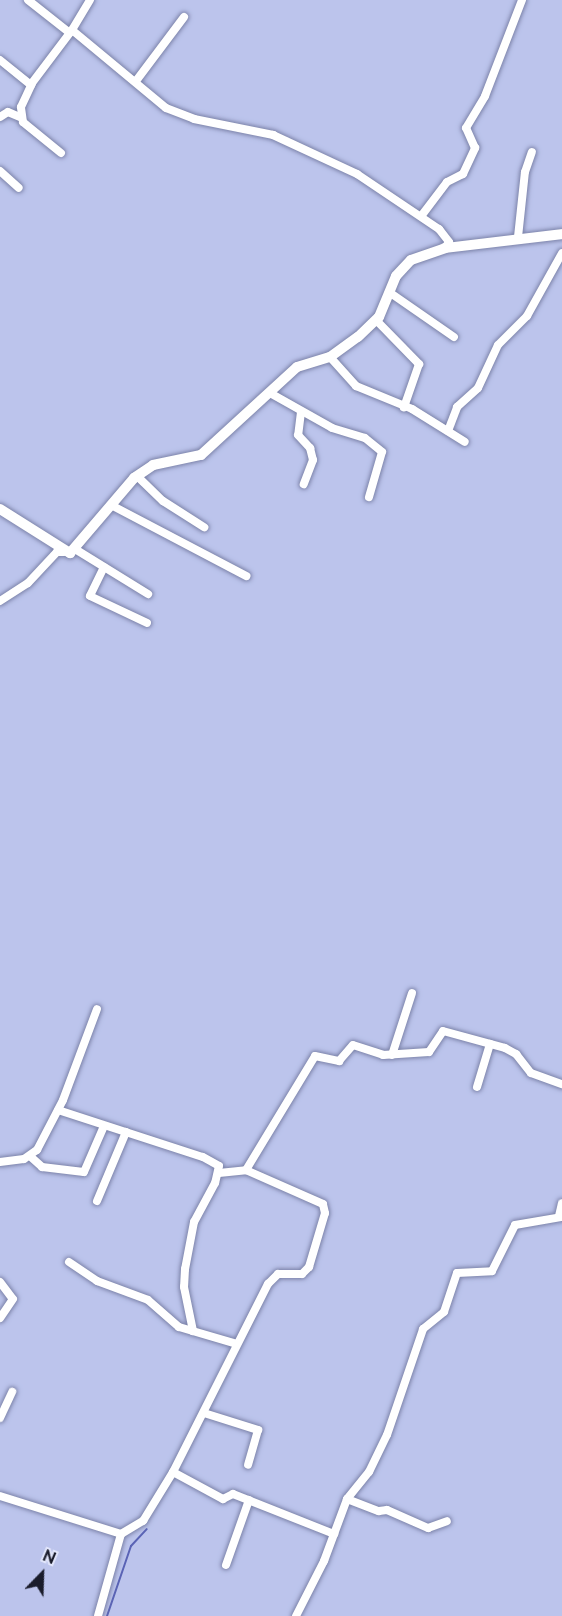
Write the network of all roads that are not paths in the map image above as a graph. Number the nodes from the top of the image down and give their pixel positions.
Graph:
1 (28, 0) edge
2 (90, 0) edge
3 (522, 0) edge
4 (184, 17) dead end
5 (71, 31) junction
6 (0, 60) edge
7 (136, 81) junction
8 (31, 86) junction
9 (0, 117) edge
10 (21, 118) junction
11 (532, 152) dead end
12 (61, 153) dead end
13 (0, 171) edge
14 (19, 188) dead end
15 (422, 215) junction
16 (562, 234) edge
17 (518, 237) junction
18 (446, 248) junction
19 (562, 253) edge
20 (389, 292) junction
21 (376, 320) junction
22 (454, 337) dead end
23 (330, 357) junction
24 (270, 393) junction
25 (404, 407) junction
26 (301, 412) junction
27 (448, 431) junction
28 (465, 442) dead end
29 (136, 476) junction
30 (304, 484) dead end
31 (369, 497) dead end
32 (111, 505) junction
33 (0, 509) edge
34 (204, 527) dead end
35 (69, 551) junction
36 (104, 567) junction
37 (246, 576) dead end
38 (148, 594) dead end
39 (0, 601) edge
40 (147, 623) dead end
41 (412, 993) dead end
42 (97, 1009) dead end
43 (490, 1044) junction
44 (392, 1055) junction
45 (562, 1084) edge
46 (477, 1087) dead end
47 (58, 1110) junction
48 (104, 1126) junction
49 (126, 1132) junction
50 (31, 1157) junction
51 (0, 1162) edge
52 (246, 1170) junction
53 (219, 1173) junction
54 (97, 1201) dead end
55 (562, 1203) edge
56 (561, 1216) edge
57 (69, 1262) dead end
58 (0, 1282) edge
59 (0, 1318) edge
60 (192, 1326) junction
61 (237, 1344) junction
62 (12, 1392) dead end
63 (204, 1413) junction
64 (0, 1418) edge
65 (248, 1464) dead end
66 (173, 1472) junction
67 (1, 1498) edge
68 (347, 1499) junction
69 (249, 1500) junction
70 (447, 1521) dead end
71 (121, 1534) junction
72 (334, 1534) junction
73 (226, 1565) dead end
74 (98, 1616) edge
75 (296, 1616) edge

1 - 5 street
2 - 5 street
3 - 15 street
4 - 7 street
5 - 7 street
5 - 8 street
6 - 8 street
7 - 15 street
8 - 10 street
9 - 10 street
10 - 12 street
11 - 17 street
13 - 14 street
15 - 18 street
16 - 17 street
17 - 18 street
18 - 20 street
19 - 27 street
20 - 21 street
20 - 22 street
21 - 23 street
21 - 25 street
23 - 24 street
23 - 25 street
24 - 26 street
24 - 29 street
25 - 27 street
26 - 30 street
26 - 31 street
27 - 28 street
29 - 32 street
29 - 34 street
32 - 35 street
32 - 37 street
33 - 35 street
35 - 36 street
35 - 39 street
36 - 38 street
36 - 40 street
41 - 44 street
42 - 47 street
43 - 44 street
43 - 45 street
43 - 46 street
44 - 52 street
47 - 48 street
47 - 50 street
48 - 49 street
48 - 50 street
49 - 53 street
49 - 54 street
50 - 51 street
52 - 53 street
52 - 61 street
53 - 60 street
55 - 56 street
56 - 68 street
57 - 60 street
58 - 59 street
60 - 61 street
61 - 63 street
62 - 64 street
63 - 65 street
63 - 66 street
66 - 69 street
66 - 71 street
67 - 71 street
68 - 70 street
68 - 72 street
69 - 72 street
69 - 73 street
71 - 74 street
72 - 75 street

